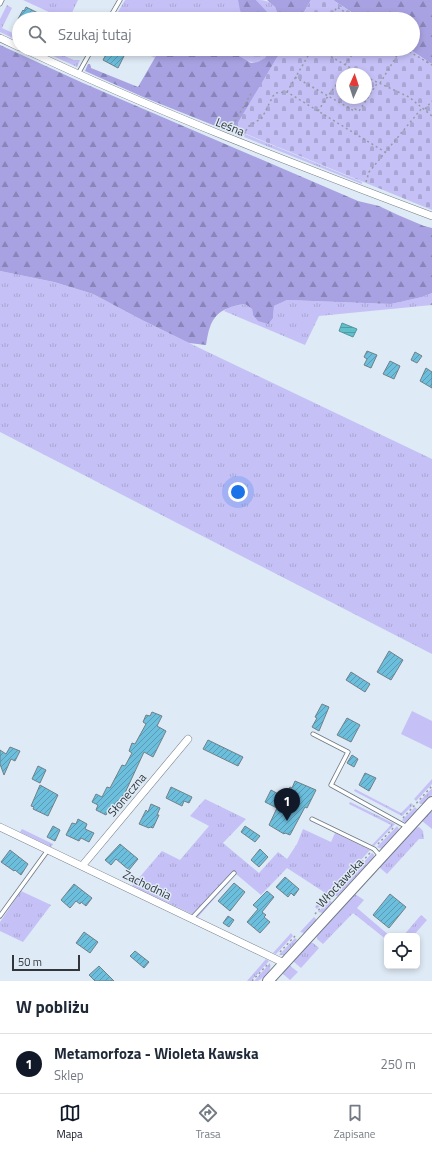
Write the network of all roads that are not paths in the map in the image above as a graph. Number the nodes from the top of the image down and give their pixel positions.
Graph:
1 (2, 0) edge
2 (120, 0) edge
3 (0, 4) edge
4 (113, 12) edge
5 (0, 38) edge
6 (12, 44) edge
7 (39, 56) edge
8 (88, 56) edge
9 (78, 74) junction
10 (432, 216) edge
11 (313, 734) dead end
12 (188, 739) dead end
13 (432, 802) edge
14 (312, 819) dead end
15 (0, 827) edge
16 (408, 828) junction
17 (48, 850) junction
18 (381, 857) junction
19 (82, 866) junction
20 (234, 873) dead end
21 (0, 916) edge
22 (192, 918) junction
23 (284, 963) junction
24 (268, 981) edge

1 - 3 lane
2 - 4 lane
5 - 6 street
7 - 9 street, Leśna
8 - 9 lane
9 - 10 street, Leśna
11 - 16 lane
12 - 19 street, Słoneczna
13 - 16 main road, Włocławska
14 - 18 lane
15 - 17 street, Zachodnia
16 - 18 main road, Włocławska
17 - 19 street, Zachodnia
17 - 21 lane
18 - 23 main road, Włocławska
19 - 22 street, Zachodnia
20 - 22 lane
22 - 23 street, Zachodnia
23 - 24 main road, Włocławska

